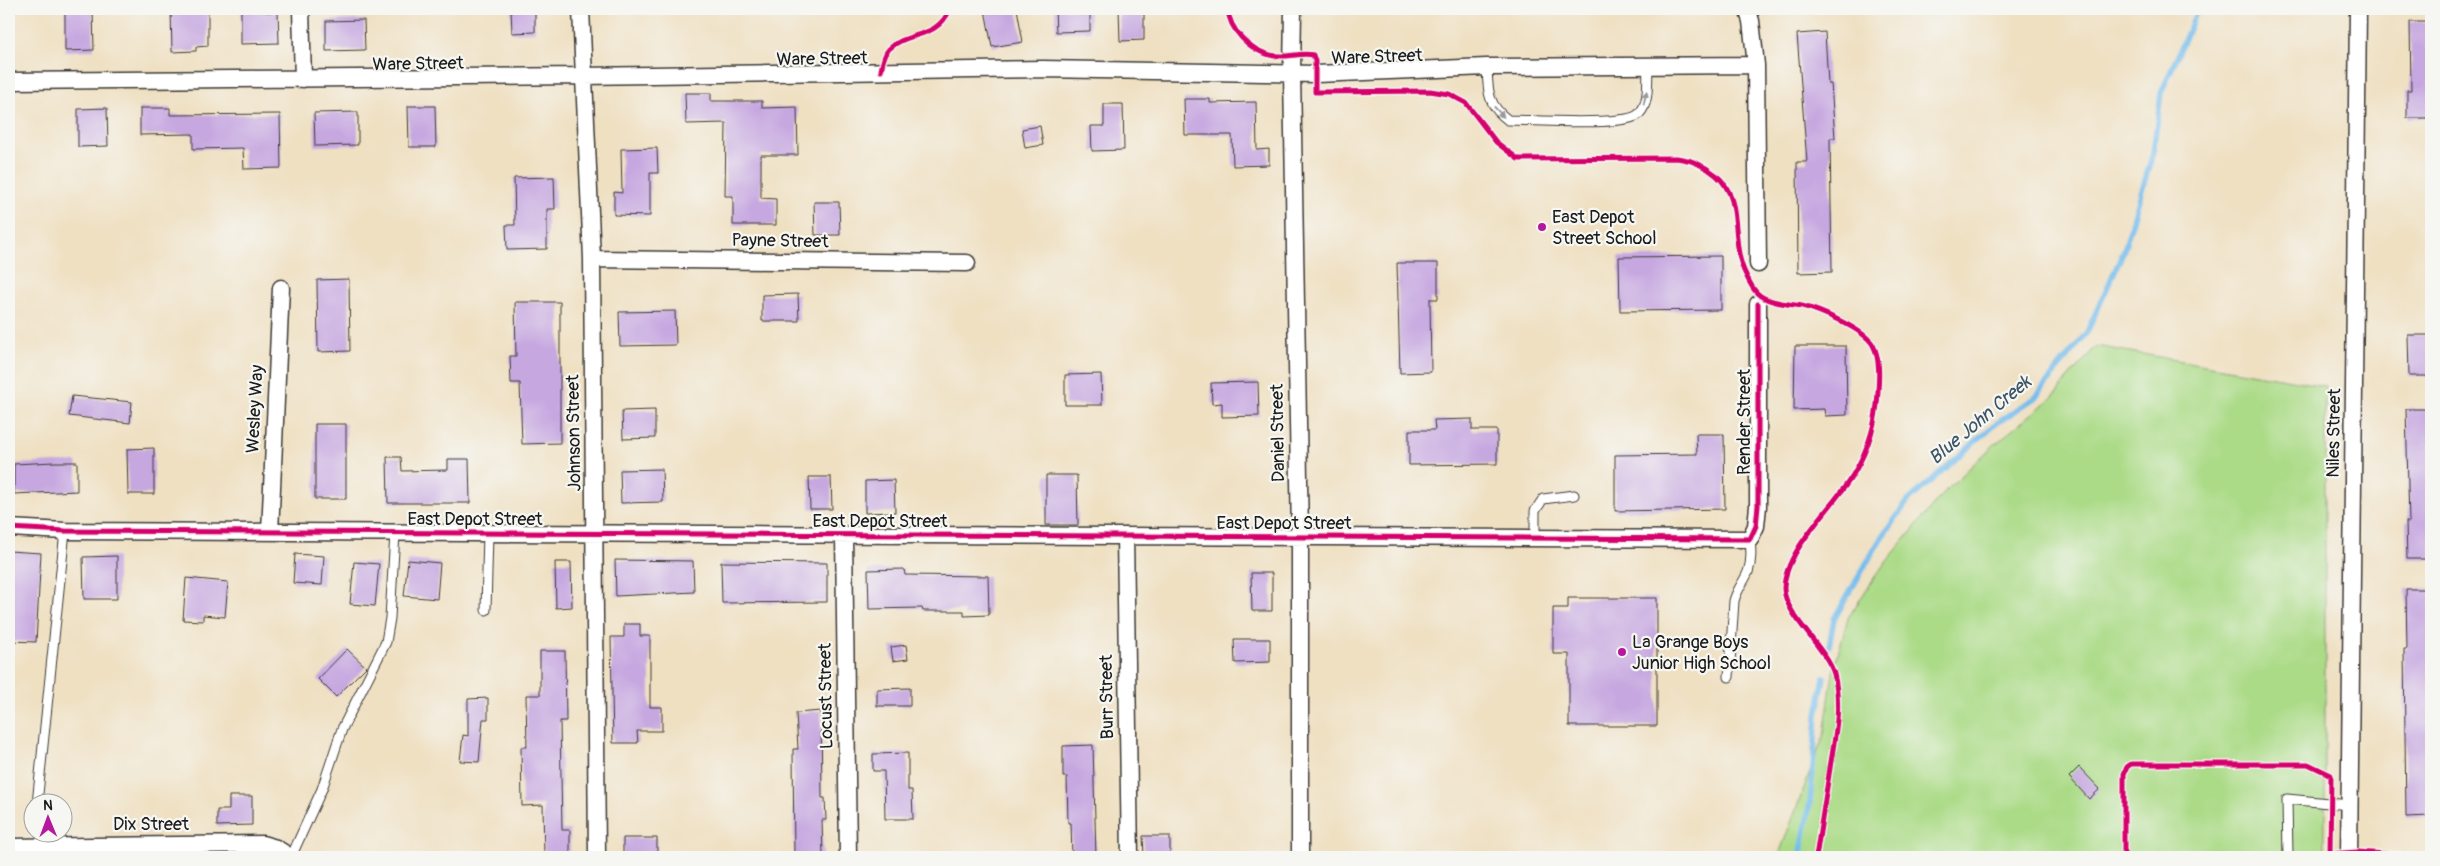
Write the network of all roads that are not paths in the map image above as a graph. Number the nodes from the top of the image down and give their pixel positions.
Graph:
1 (301, 9) edge
2 (581, 9) edge
3 (1293, 9) edge
4 (1747, 9) edge
5 (2358, 9) edge
6 (1756, 65) junction
7 (1648, 66) junction
8 (1487, 67) junction
9 (1292, 73) junction
10 (583, 76) junction
11 (304, 79) junction
12 (9, 81) edge
13 (592, 259) junction
14 (967, 263) dead end
15 (1758, 264) dead end
16 (281, 288) dead end
17 (1758, 304) dead end
18 (1574, 495) dead end
19 (9, 528) edge
20 (65, 531) junction
21 (270, 532) junction
22 (395, 533) junction
23 (488, 533) junction
24 (596, 534) junction
25 (844, 535) junction
26 (1125, 536) junction
27 (1300, 537) junction
28 (1535, 538) junction
29 (1750, 539) junction
30 (486, 610) dead end
31 (1729, 678) dead end
32 (38, 794) edge
33 (2350, 805) junction
34 (9, 847) edge
35 (85, 851) edge
36 (290, 857) edge
37 (597, 857) edge
38 (848, 857) edge
39 (1130, 857) edge
40 (1300, 857) edge
41 (2288, 857) edge
42 (2349, 857) edge

1 - 11 street
2 - 10 street, Johnson Street
3 - 9 street, Daniel Street
4 - 6 street
5 - 33 street, Niles Street
6 - 7 street, Ware Street
6 - 15 street
7 - 8 street, Ware Street
8 -> 7 lane
8 - 9 street, Ware Street
9 - 10 street, Ware Street
9 - 27 street, Daniel Street
10 - 11 street, Ware Street
10 - 13 street, Johnson Street
11 - 12 street, Ware Street
13 - 14 street, Payne Street
13 - 24 street, Johnson Street
16 - 21 street, Wesley Way
17 - 29 street, Render Street
18 - 28 lane
19 - 20 street, East Depot Street
20 - 21 street, East Depot Street
20 - 32 lane
21 - 22 street, East Depot Street
22 - 23 street, East Depot Street
22 - 36 lane
23 - 24 street, East Depot Street
23 - 30 lane
24 - 25 street, East Depot Street
24 - 37 street, Johnson Street
25 - 26 street, East Depot Street
25 - 38 street, Locust Street
26 - 27 street, East Depot Street
26 - 39 street, Burr Street
27 - 28 street, East Depot Street
27 - 40 street, Daniel Street
28 - 29 street, East Depot Street
29 - 31 lane
33 - 41 lane
33 - 42 street, Niles Street
34 - 35 street, Dix Street
35 - 36 street, Dix Street

